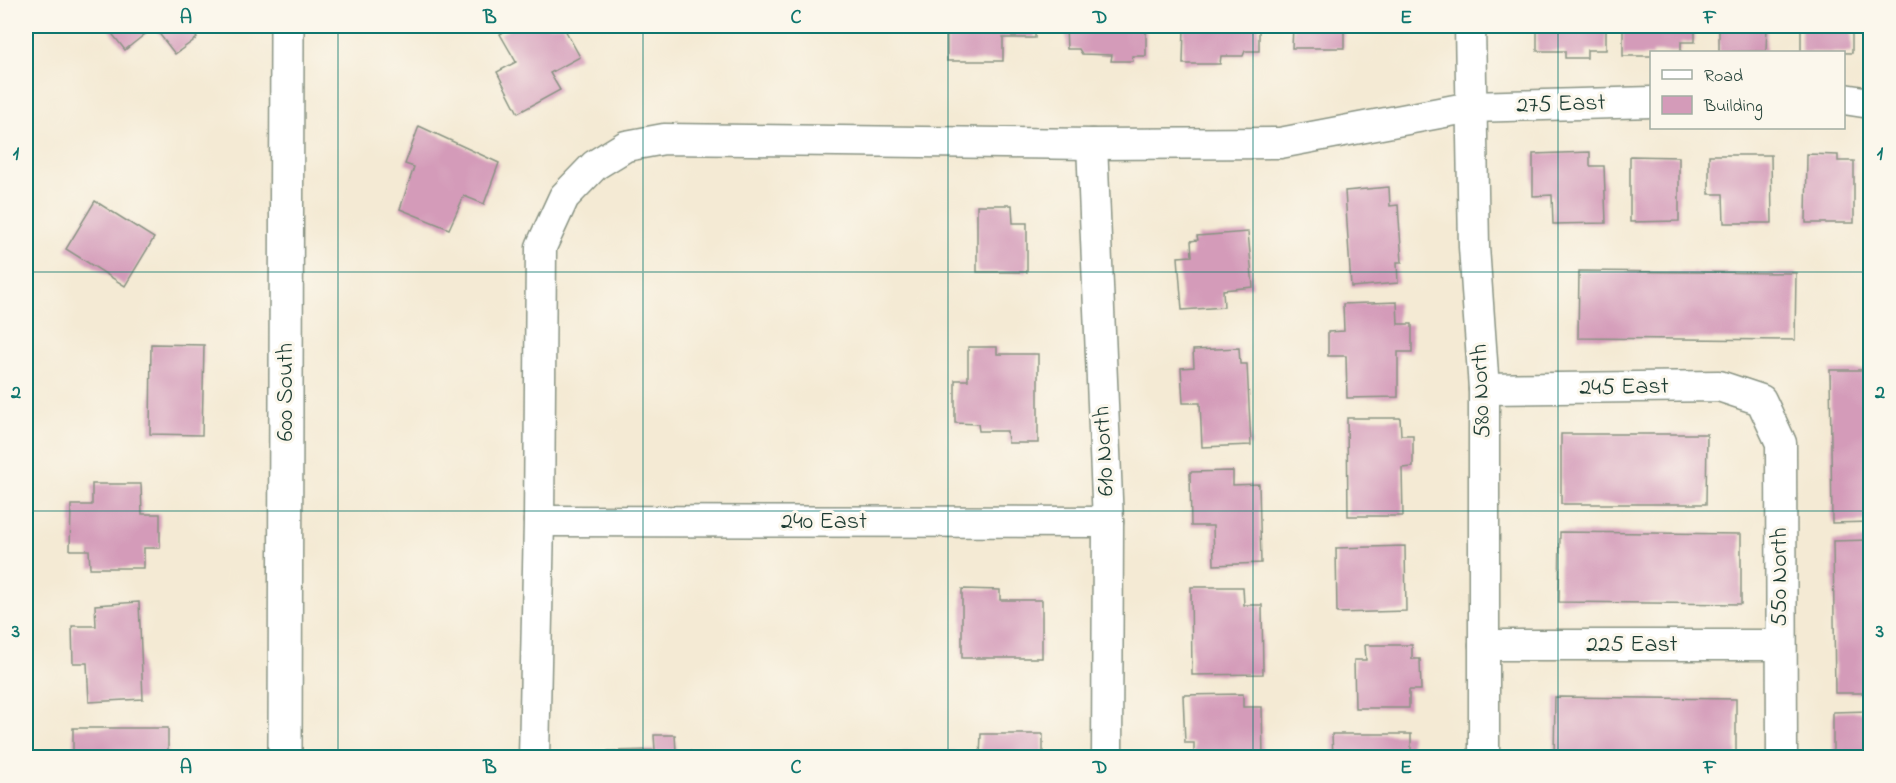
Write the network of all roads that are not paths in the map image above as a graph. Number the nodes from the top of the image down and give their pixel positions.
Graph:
1 (287, 26) edge
2 (1470, 26) edge
3 (1845, 99) edge
4 (1650, 102) edge
5 (1870, 103) edge
6 (1471, 107) junction
7 (1092, 144) junction
8 (1484, 389) junction
9 (1761, 400) joint
10 (539, 521) junction
11 (1108, 522) junction
12 (1484, 645) junction
13 (1780, 645) junction
14 (285, 758) edge
15 (534, 758) edge
16 (1107, 758) edge
17 (1484, 758) edge
18 (1782, 758) edge

1 - 14 street, 600 South
2 - 6 street, 580 North
3 - 5 street
4 - 6 street, 275 East
6 - 7 street, 275 East
6 - 8 street, 580 North
7 - 10 street, 275 East
7 - 11 street, 610 North
8 - 9 street, 245 East
8 - 12 street, 580 North
9 - 13 street, 550 North
10 - 11 street, 240 East
10 - 15 street, 275 East
11 - 16 street, 610 North
12 - 13 street, 225 East
12 - 17 street, 580 North
13 - 18 street, 550 North

